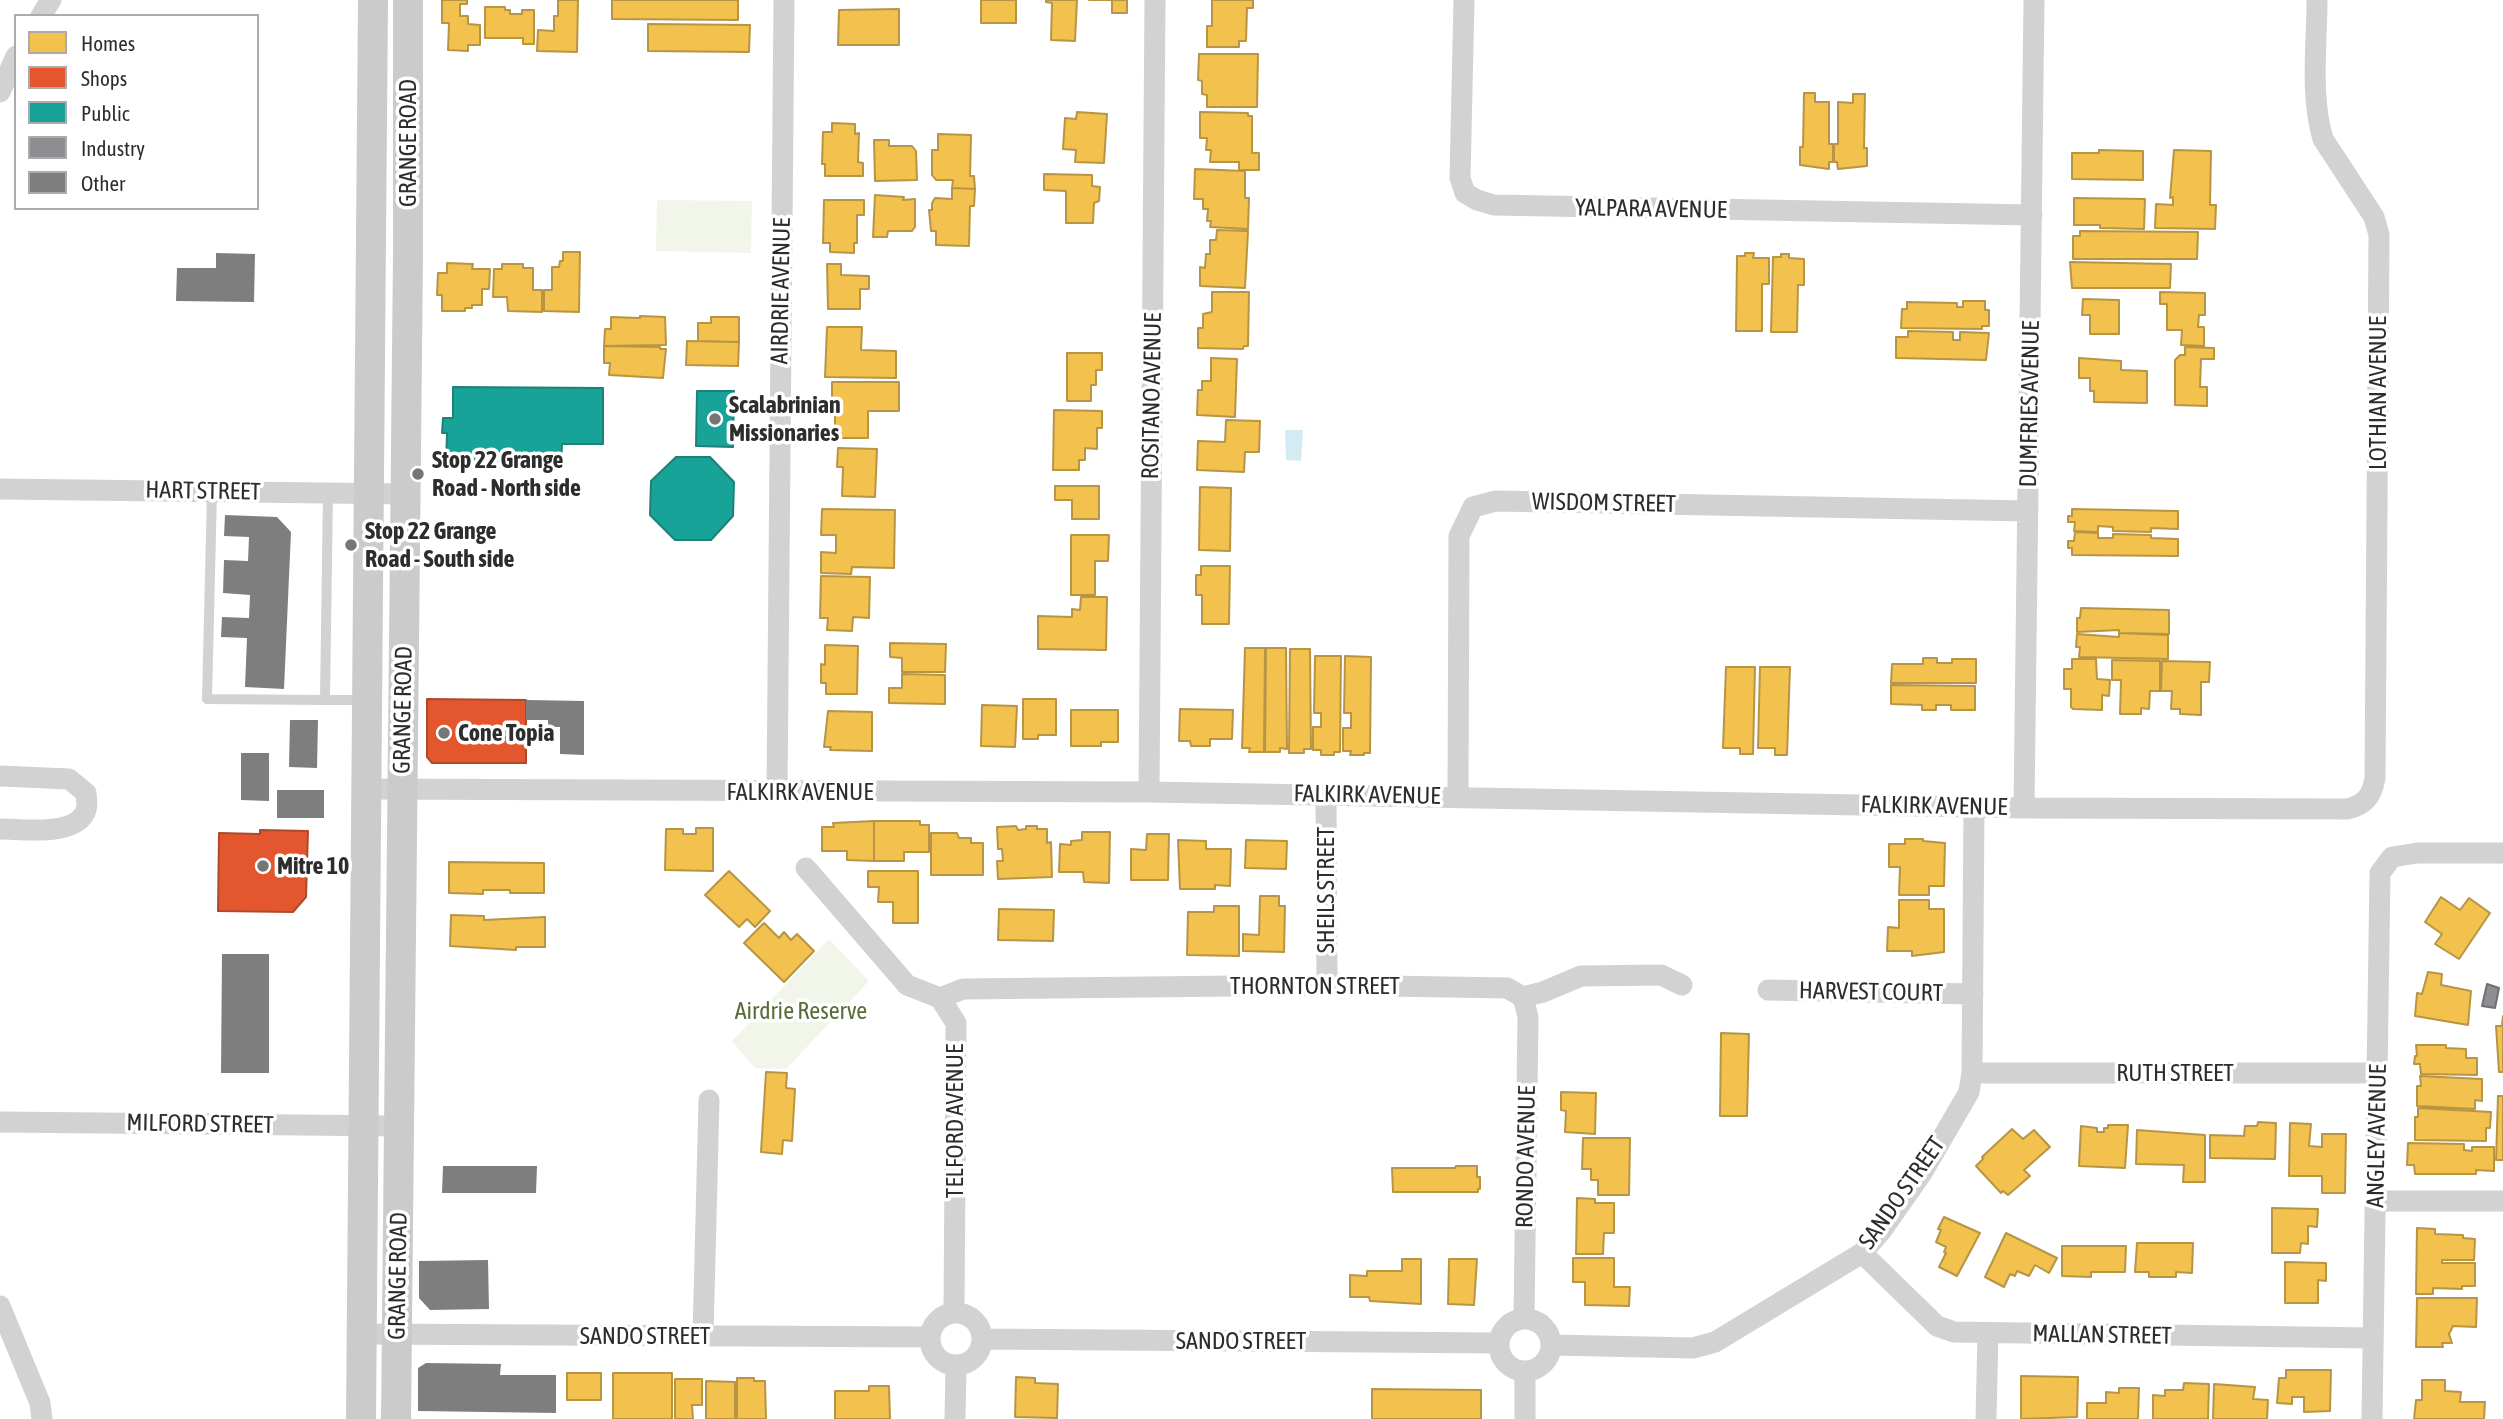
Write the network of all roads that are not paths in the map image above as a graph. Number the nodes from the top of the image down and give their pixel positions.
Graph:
1 (373, 0) edge
2 (408, 0) edge
3 (784, 0) edge
4 (1155, 0) edge
5 (1464, 0) edge
6 (2034, 0) edge
7 (2317, 0) edge
8 (14, 60) edge
9 (0, 92) edge
10 (2032, 215) junction
11 (0, 489) edge
12 (212, 492) junction
13 (328, 492) junction
14 (369, 493) junction
15 (406, 494) junction
16 (2028, 511) junction
17 (325, 700) junction
18 (367, 700) junction
19 (0, 776) edge
20 (366, 789) junction
21 (403, 790) junction
22 (777, 792) junction
23 (1149, 792) junction
24 (1326, 795) junction
25 (1458, 796) junction
26 (2366, 800) joint
27 (1974, 806) junction
28 (2024, 807) junction
29 (0, 829) edge
30 (2503, 853) edge
31 (806, 868) dead end
32 (383, 926) junction
33 (1326, 985) junction
34 (1682, 985) dead end
35 (1768, 990) dead end
36 (1973, 994) junction
37 (1523, 997) junction
38 (940, 998) junction
39 (1972, 1073) junction
40 (2377, 1073) junction
41 (709, 1100) dead end
42 (0, 1122) edge
43 (363, 1126) junction
44 (399, 1126) junction
45 (2376, 1201) junction
46 (2503, 1201) edge
47 (1862, 1253) junction
48 (0, 1306) edge
49 (954, 1312) junction
50 (1524, 1318) junction
51 (1988, 1333) junction
52 (361, 1334) junction
53 (397, 1334) junction
54 (703, 1336) junction
55 (930, 1337) junction
56 (2373, 1338) junction
57 (982, 1339) junction
58 (1499, 1343) junction
59 (1552, 1345) junction
60 (956, 1366) junction
61 (1525, 1372) junction
62 (42, 1419) edge
63 (360, 1419) edge
64 (396, 1419) edge
65 (955, 1419) edge
66 (1525, 1419) edge
67 (1986, 1419) edge
68 (2372, 1419) edge

1 - 14 main road, GRANGE ROAD
2 - 15 main road, GRANGE ROAD
3 - 22 street, AIRDRIE AVENUE
4 - 23 street, ROSITANO AVENUE
5 - 10 street, YALPARA AVENUE
6 - 10 street, DUMFRIES AVENUE
7 - 26 street, LOTHIAN AVENUE
8 - 9 street
10 - 16 street, DUMFRIES AVENUE
11 - 12 street, HART STREET
12 - 13 street, HART STREET
12 - 17 lane, GRANGE ROAD
13 - 14 street, HART STREET
13 - 17 lane
14 - 15 street, HART STREET
14 - 18 main road, GRANGE ROAD
15 - 21 main road, GRANGE ROAD
16 - 25 street, WISDOM STREET
16 - 28 street, DUMFRIES AVENUE
17 - 18 lane, GRANGE ROAD
18 - 20 main road, GRANGE ROAD
19 - 29 street
20 - 21 street, FALKIRK AVENUE
20 - 32 main road, GRANGE ROAD
21 - 22 street, FALKIRK AVENUE
21 - 32 main road, GRANGE ROAD
22 - 23 street, FALKIRK AVENUE
23 - 24 street, FALKIRK AVENUE
24 - 25 street, FALKIRK AVENUE
24 - 33 street, SHEILS STREET
25 - 27 street, FALKIRK AVENUE
26 - 28 street, FALKIRK AVENUE
27 - 28 street, FALKIRK AVENUE
27 - 36 street, SANDO STREET
30 - 40 street, ANGLEY AVENUE
31 - 38 street
32 - 43 main road, GRANGE ROAD
32 - 44 main road, GRANGE ROAD
33 - 37 street, THORNTON STREET
33 - 38 street, THORNTON STREET
34 - 37 street
35 - 36 street, HARVEST COURT
36 - 39 street, SANDO STREET
37 - 50 street, RONDO AVENUE
38 - 49 street, TELFORD AVENUE
39 - 40 street, RUTH STREET
39 - 47 street, SANDO STREET
40 - 45 street, ANGLEY AVENUE
41 - 54 street
42 - 43 street, MILFORD STREET
43 - 44 street, MILFORD STREET
43 - 52 main road, GRANGE ROAD
44 - 53 main road, GRANGE ROAD
45 - 46 street
45 - 56 street, ANGLEY AVENUE
47 - 51 street, MALLAN STREET
47 - 59 street, SANDO STREET
48 - 62 street
49 - 55 street
49 - 57 street
50 - 58 street
50 - 59 street
51 - 56 street, MALLAN STREET
51 - 67 street
52 - 53 street, SANDO STREET
52 - 63 main road, GRANGE ROAD
53 - 54 street, SANDO STREET
53 - 64 main road, GRANGE ROAD
54 - 55 street, SANDO STREET
55 - 60 street
56 - 68 street, ANGLEY AVENUE
57 - 58 street, SANDO STREET
57 - 60 street
58 - 61 street
59 - 61 street
60 - 65 street
61 - 66 street

